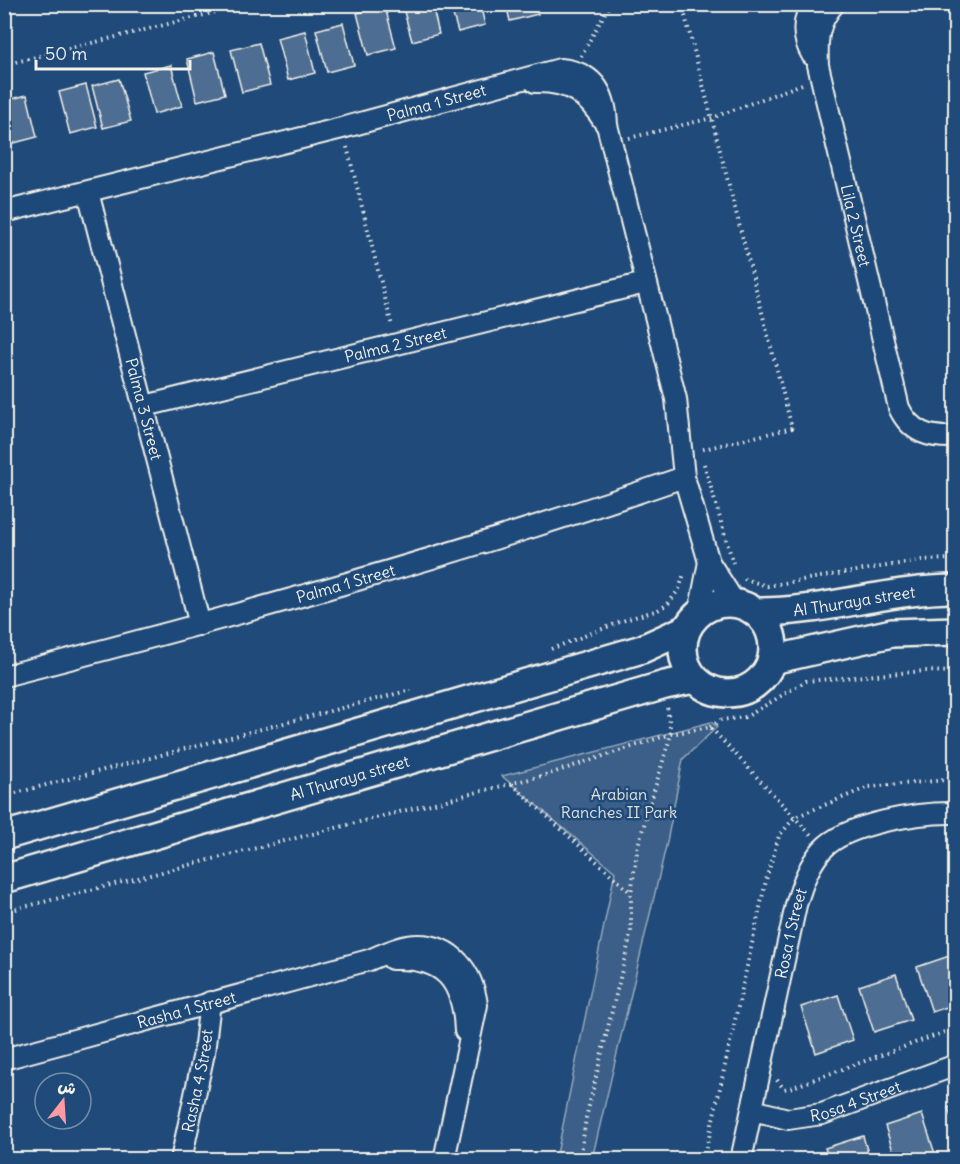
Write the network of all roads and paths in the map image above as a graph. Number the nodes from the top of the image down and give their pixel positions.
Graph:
1 (248, 4) edge
2 (610, 4) edge
3 (682, 4) edge
4 (812, 4) edge
5 (834, 4) edge
6 (4, 65) edge
7 (573, 70) junction
8 (819, 71) junction
9 (517, 82) junction
10 (711, 118) junction
11 (342, 128) junction
12 (609, 134) junction
13 (88, 192) junction
14 (4, 212) edge
15 (645, 283) junction
16 (396, 344) junction
17 (145, 406) junction
18 (956, 436) edge
19 (697, 440) dead end
20 (704, 463) dead end
21 (684, 477) junction
22 (956, 559) edge
23 (709, 562) junction
24 (956, 589) edge
25 (744, 598) junction
26 (643, 615) junction
27 (693, 621) junction
28 (200, 625) junction
29 (956, 631) edge
30 (654, 645) junction
31 (549, 650) dead end
32 (772, 660) junction
33 (956, 672) edge
34 (4, 676) edge
35 (694, 679) junction
36 (665, 685) junction
37 (413, 689) dead end
38 (710, 727) junction
39 (671, 734) junction
40 (512, 784) junction
41 (4, 796) edge
42 (956, 813) edge
43 (4, 836) edge
44 (824, 848) junction
45 (4, 879) edge
46 (631, 893) junction
47 (4, 912) edge
48 (210, 1002) junction
49 (956, 1028) edge
50 (4, 1059) edge
51 (956, 1065) edge
52 (774, 1074) dead end
53 (753, 1110) junction
54 (181, 1160) edge
55 (444, 1160) edge
56 (580, 1160) edge
57 (741, 1160) edge

1 - 6 path
2 - 7 path
3 - 10 path
4 - 8 street, Lila 2 Street
5 - 8 street, Lila 2 Street
7 - 9 street, Palma 1 Street
7 - 12 street, Palma 1 Street
8 - 10 path
8 - 18 street, Lila 2 Street
9 - 11 street, Palma 1 Street
9 - 12 street, Palma 1 Street
10 - 12 path
10 - 19 path
11 - 13 street, Palma 1 Street
11 - 16 path
12 - 15 street, Palma 1 Street
13 - 14 street, Palma 1 Street
13 - 17 street, Palma 3 Street
15 - 16 street, Palma 2 Street
15 - 21 street, Palma 1 Street
16 - 17 street, Palma 2 Street
17 - 28 street, Palma 3 Street
20 - 23 path
21 - 23 street, Palma 1 Street
21 - 28 street, Palma 1 Street
22 - 25 path
23 - 25 street
23 - 26 path
23 - 27 street
24 - 25 street, Al Thuraya street
25 - 27 street
25 - 32 street
26 - 30 path
26 - 31 path
27 - 30 street
27 - 35 street
28 - 34 street, Palma 1 Street
29 - 32 street
30 - 43 street
32 - 35 street
33 - 38 path
35 - 36 street, Al Thuraya street
36 - 39 path
36 - 45 street, Al Thuraya street
37 - 41 path
38 - 39 path
38 - 44 path
39 - 40 path
39 - 46 path
40 - 46 path
40 - 47 path
42 - 44 street, Rosa 1 Street
44 - 53 street, Rosa 1 Street
46 - 56 path
48 - 50 street, Rasha 1 Street
48 - 54 street, Rasha 4 Street
48 - 55 street, Rasha 1 Street
49 - 52 path
51 - 53 street, Rosa 4 Street
53 - 57 street, Rosa 1 Street

